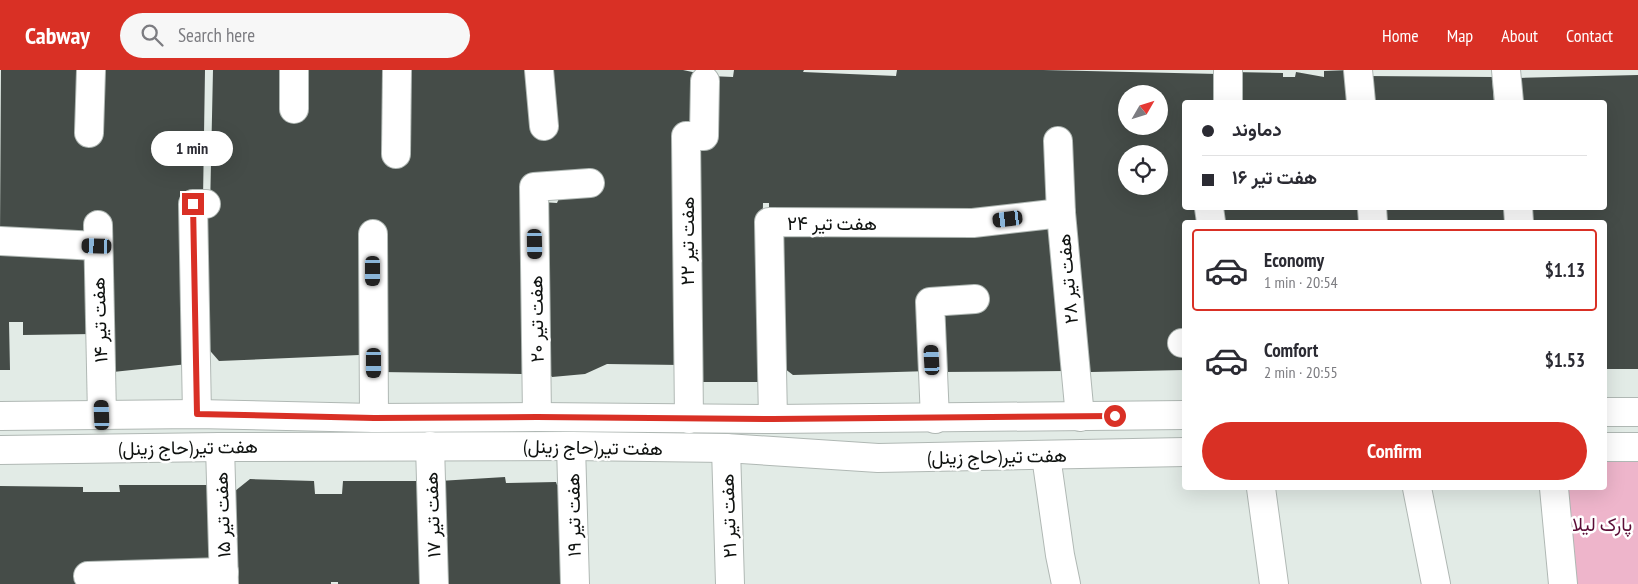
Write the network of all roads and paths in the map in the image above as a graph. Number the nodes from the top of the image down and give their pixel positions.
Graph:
1 (91, 70) edge
2 (294, 70) edge
3 (397, 70) edge
4 (539, 70) edge
5 (1228, 70) edge
6 (1358, 70) edge
7 (1506, 70) edge
8 (705, 81) dead end
9 (1228, 100) edge
10 (1361, 100) edge
11 (1509, 100) edge
12 (294, 109) dead end
13 (544, 126) dead end
14 (89, 133) dead end
15 (1058, 141) dead end
16 (396, 154) dead end
17 (590, 182) dead end
18 (206, 204) dead end
19 (1061, 213) junction
20 (373, 234) dead end
21 (0, 241) edge
22 (975, 300) dead end
23 (1607, 412) edge
24 (1638, 412) edge
25 (197, 414) junction
26 (102, 415) junction
27 (1182, 415) edge
28 (0, 416) edge
29 (537, 417) junction
30 (1080, 417) junction
31 (374, 418) junction
32 (689, 419) junction
33 (773, 419) junction
34 (935, 419) junction
35 (220, 446) junction
36 (430, 446) junction
37 (572, 446) junction
38 (1607, 447) edge
39 (1638, 447) edge
40 (726, 448) junction
41 (0, 450) edge
42 (1182, 452) edge
43 (1046, 456) junction
44 (1261, 490) edge
45 (1417, 490) edge
46 (1554, 490) edge
47 (88, 576) dead end
48 (224, 578) edge
49 (434, 584) edge
50 (575, 584) edge
51 (730, 584) edge
52 (1066, 584) edge
53 (1274, 584) edge
54 (1436, 584) edge
55 (1563, 584) edge

1 - 14 street
2 - 12 street
3 - 16 street
4 - 13 street
5 - 9 street
6 - 10 street
7 - 11 street
8 - 32 street, هفت تیر ۲۲
15 - 19 street, هفت تیر ۲۸
17 - 29 street, هفت تیر ۲۰
18 - 25 street
19 - 30 street, هفت تیر ۲۸
19 - 33 street, هفت تیر ۲۴
20 - 31 street
21 - 26 street, هفت تیر ۱۴
22 - 34 street
23 - 24 street
25 - 26 street, هفت تیر(حاج زینل)
25 - 31 street, هفت تیر(حاج زینل)
26 - 28 street, هفت تیر(حاج زینل)
27 - 30 street, هفت تیر(حاج زینل)
29 - 31 street, هفت تیر(حاج زینل)
29 - 32 street, هفت تیر(حاج زینل)
30 - 34 street, هفت تیر(حاج زینل)
32 - 33 street, هفت تیر(حاج زینل)
33 - 34 street, هفت تیر(حاج زینل)
35 - 36 street, هفت تیر(حاج زینل)
35 - 41 street, هفت تیر(حاج زینل)
35 - 48 street, هفت تیر ۱۵
36 - 37 street, هفت تیر(حاج زینل)
36 - 49 street, هفت تیر ۱۷
37 - 40 street, هفت تیر(حاج زینل)
37 - 50 street, هفت تیر ۱۹
38 - 39 street
40 - 43 street, هفت تیر(حاج زینل)
40 - 51 street, هفت تیر ۲۱
42 - 43 street, هفت تیر(حاج زینل)
43 - 52 street
44 - 53 street
45 - 54 street
46 - 55 street
47 - 48 street

